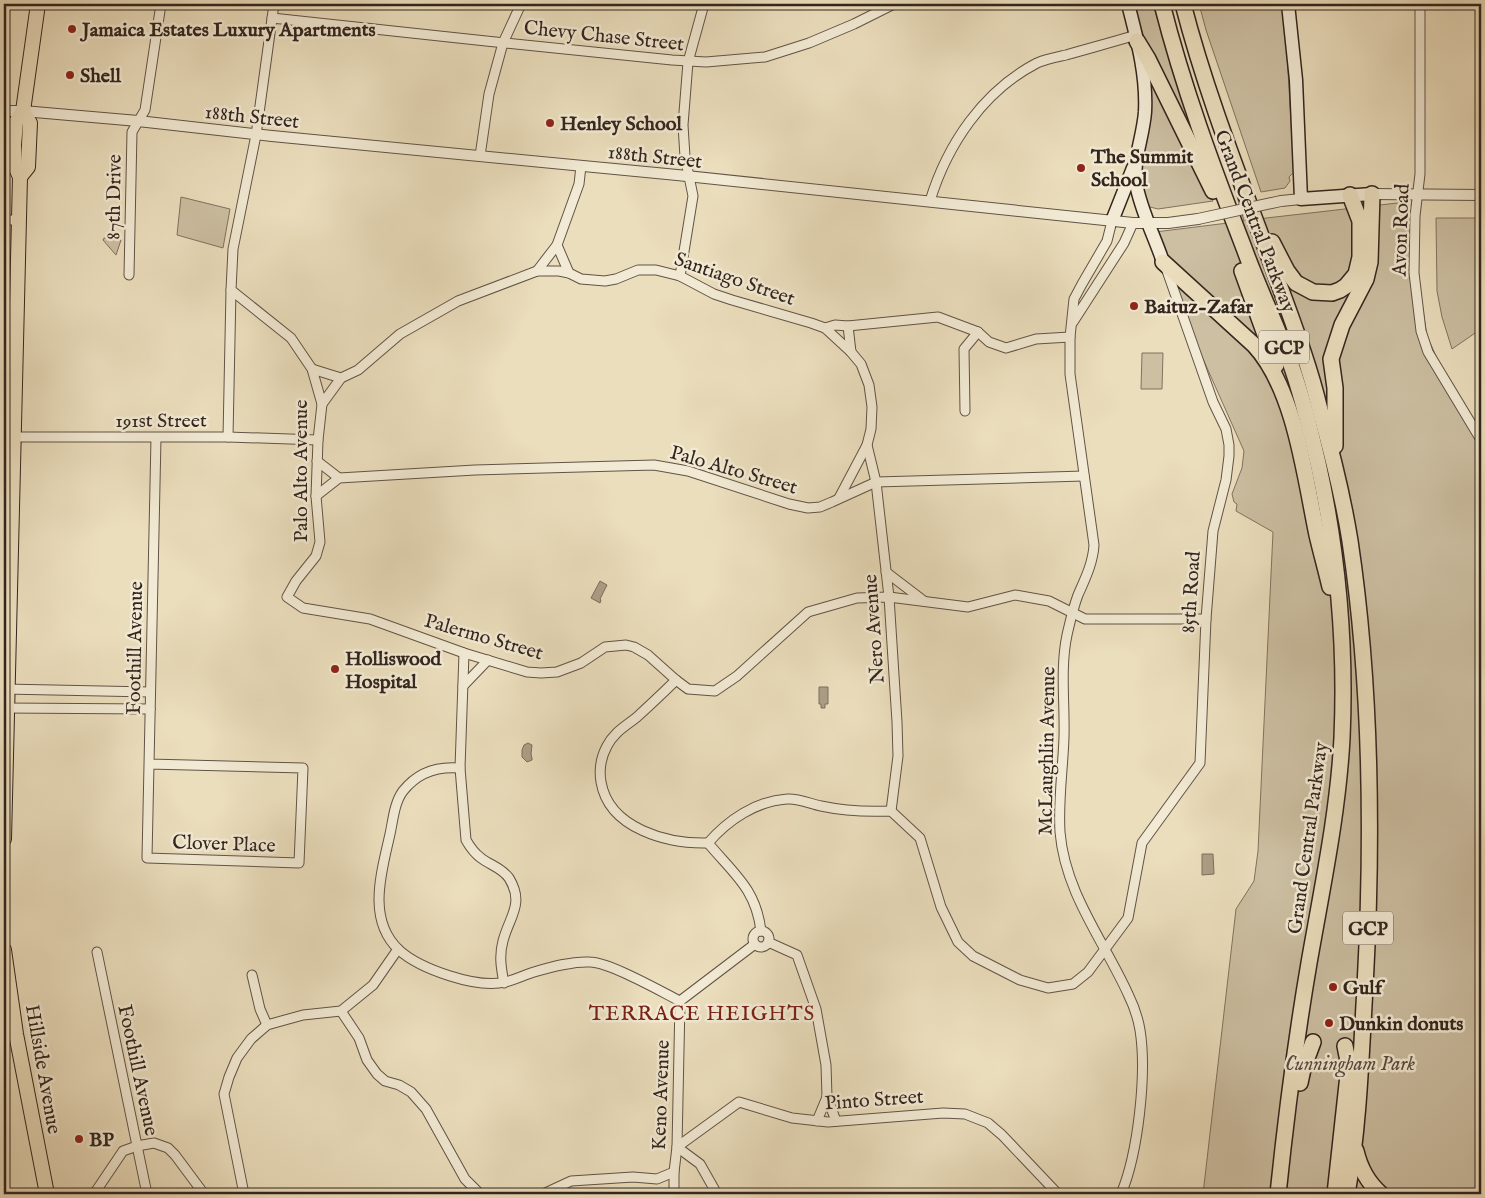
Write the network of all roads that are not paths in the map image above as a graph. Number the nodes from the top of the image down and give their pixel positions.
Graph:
1 (38, 4) edge
2 (161, 4) edge
3 (274, 4) edge
4 (521, 4) edge
5 (704, 4) edge
6 (894, 4) edge
7 (1128, 4) edge
8 (1162, 4) edge
9 (1183, 4) edge
10 (1288, 4) edge
11 (1420, 4) edge
12 (272, 18) junction
13 (1137, 38) junction
14 (503, 43) junction
15 (688, 62) junction
16 (4, 111) edge
17 (23, 111) junction
18 (138, 121) junction
19 (256, 135) junction
20 (480, 156) junction
21 (1135, 163) junction
22 (581, 166) junction
23 (689, 177) junction
24 (1244, 190) junction
25 (1372, 194) junction
26 (1417, 194) junction
27 (1350, 195) junction
28 (1481, 195) edge
29 (1301, 199) junction
30 (930, 201) junction
31 (4, 220) edge
32 (19, 220) junction
33 (1112, 221) junction
34 (1133, 224) junction
35 (1150, 224) junction
36 (557, 245) junction
37 (1164, 262) junction
38 (537, 271) junction
39 (569, 273) junction
40 (130, 276) dead end
41 (680, 276) junction
42 (231, 290) junction
43 (1071, 325) junction
44 (848, 326) junction
45 (10, 328) edge
46 (825, 328) junction
47 (978, 332) junction
48 (1070, 337) junction
49 (851, 352) junction
50 (312, 369) junction
51 (341, 378) junction
52 (322, 404) junction
53 (1287, 406) junction
54 (965, 411) dead end
55 (9, 437) edge
56 (228, 437) junction
57 (156, 438) junction
58 (318, 440) junction
59 (1481, 440) edge
60 (867, 445) junction
61 (317, 461) junction
62 (1335, 470) junction
63 (1084, 476) junction
64 (339, 478) junction
65 (876, 482) junction
66 (316, 496) junction
67 (839, 498) junction
68 (7, 572) edge
69 (886, 572) junction
70 (287, 597) joint
71 (889, 597) junction
72 (925, 601) junction
73 (1072, 612) junction
74 (1206, 619) junction
75 (1341, 636) junction
76 (464, 653) junction
77 (488, 660) junction
78 (676, 680) junction
79 (464, 686) junction
80 (6, 689) edge
81 (84, 692) junction
82 (150, 692) junction
83 (5, 709) edge
84 (83, 709) junction
85 (150, 709) junction
86 (149, 764) junction
87 (460, 768) junction
88 (1369, 805) junction
89 (891, 811) junction
90 (4, 823) edge
91 (4, 839) edge
92 (1330, 842) junction
93 (708, 844) junction
94 (147, 858) joint
95 (761, 931) junction
96 (1324, 936) dead end
97 (1356, 940) dead end
98 (768, 942) junction
99 (755, 944) junction
100 (398, 949) junction
101 (4, 950) edge
102 (1105, 951) junction
103 (97, 952) dead end
104 (252, 975) dead end
105 (504, 983) junction
106 (680, 1001) junction
107 (342, 1011) junction
108 (267, 1025) junction
109 (10, 1035) edge
110 (1313, 1042) dead end
111 (1345, 1046) dead end
112 (827, 1097) junction
113 (816, 1121) junction
114 (836, 1121) junction
115 (1354, 1143) junction
116 (137, 1146) junction
117 (677, 1147) junction
118 (1283, 1150) junction
119 (674, 1172) junction
120 (47, 1194) edge
121 (94, 1194) edge
122 (147, 1194) edge
123 (204, 1194) edge
124 (244, 1194) edge
125 (480, 1194) edge
126 (543, 1194) edge
127 (674, 1194) edge
128 (717, 1194) edge
129 (1058, 1194) edge
130 (1121, 1194) edge
131 (1272, 1194) edge
132 (1278, 1194) edge
133 (1288, 1194) edge
134 (1335, 1194) edge
135 (1347, 1194) edge
136 (1381, 1194) edge

1 - 17 main road
2 - 18 street, 87th Drive
3 - 12 street
4 - 14 street
5 - 15 street
6 - 15 street, Chevy Chase Street
7 - 13 main road
8 - 75 highway, Grand Central Parkway / GCP
9 - 24 highway, Grand Central Parkway / GCP
10 - 29 main road
11 - 26 street, Avon Road
12 - 14 street, Chevy Chase Street
12 - 19 street
13 - 21 main road
13 - 30 street
13 - 53 highway
14 - 15 street, Chevy Chase Street
14 - 20 street
15 - 23 street
16 - 17 street, 188th Street
17 - 18 street, 188th Street
17 - 32 main road
18 - 19 street, 188th Street
18 - 40 street, 87th Drive
19 - 20 street, 188th Street
19 - 42 street
20 - 22 street, 188th Street
21 - 33 main road
21 - 35 main road
22 - 23 street, 188th Street
22 - 36 street
23 - 30 street, 188th Street
23 - 41 street
24 - 27 highway
24 - 62 highway, Grand Central Parkway / GCP
25 - 26 street
25 - 27 main road
25 - 62 highway
26 - 28 street
26 - 59 street, Avon Road
27 - 29 main road
29 - 35 street, 188th Street, bridge
30 - 33 street, 188th Street
31 - 32 street
32 - 45 main road
33 - 34 street, 188th Street
33 - 43 street, McLaughlin Avenue
34 - 35 street, 188th Street
34 - 43 street, McLaughlin Avenue
35 - 37 main road, 85th Road
36 - 38 street
36 - 39 street
37 - 53 highway
37 - 74 street, 85th Road
38 - 39 street, Santiago Street
38 - 51 street, Santiago Street
39 - 41 street, Santiago Street
41 - 46 street, Santiago Street
42 - 50 street, Palo Alto Avenue
42 - 56 street
43 - 48 street, McLaughlin Avenue
44 - 46 street, Santiago Street
44 - 47 street, Santiago Street
44 - 49 street, Nero Avenue
45 - 55 main road
46 - 49 street, Nero Avenue
47 - 48 street, Santiago Street
47 - 54 street
48 - 63 street, McLaughlin Avenue
49 - 60 street, Nero Avenue
50 - 51 street
50 - 52 street, Palo Alto Avenue
51 - 52 street, Santiago Street
52 - 58 street, Palo Alto Avenue
53 - 75 highway
55 - 57 street, 191st Street
55 - 68 main road
56 - 57 street, 191st Street
56 - 58 street, 191st Street
57 - 82 street, Foothill Avenue
58 - 61 street, Palo Alto Avenue
60 - 65 street, Nero Avenue
60 - 67 street, Nero Avenue
61 - 64 street
61 - 66 street, Palo Alto Avenue
62 - 88 highway, Grand Central Parkway / GCP
63 - 65 street, Palo Alto Street
63 - 73 street, McLaughlin Avenue
64 - 66 street
64 - 67 street, Palo Alto Street
65 - 67 street, Palo Alto Street
65 - 69 street, Nero Avenue
66 - 70 street, Palo Alto Avenue
68 - 80 main road
69 - 71 street, Nero Avenue
69 - 72 street
70 - 76 street, Palermo Street
71 - 72 street, Palermo Street
71 - 78 street, Palermo Street
71 - 89 street, Nero Avenue
72 - 73 street, Palermo Street
73 - 74 street, Palermo Street
73 - 102 street, McLaughlin Avenue
74 - 102 street, 85th Road
75 - 92 highway, Grand Central Parkway / GCP
76 - 77 street, Palermo Street
76 - 79 street
77 - 78 street, Palermo Street
77 - 79 street
78 - 93 street
79 - 87 street
80 - 81 street
80 - 83 main road
81 - 82 street
81 - 84 street
82 - 85 street, Foothill Avenue
83 - 84 street
83 - 90 main road
84 - 85 street
85 - 86 street, Foothill Avenue
86 - 94 street, Foothill Avenue
86 - 94 street, Clover Place
87 - 100 street
87 - 105 street
88 - 97 highway
88 - 115 highway, Grand Central Parkway / GCP
89 - 93 street
89 - 102 street, 85th Road
90 - 91 main road
92 - 96 highway
92 - 118 highway, Grand Central Parkway / GCP
93 - 95 street
95 - 98 street
95 - 99 street
98 - 99 street
98 - 112 street
99 - 106 street
100 - 105 street
100 - 107 street
101 - 109 main road, Hillside Avenue
102 - 130 street, McLaughlin Avenue
103 - 116 street, Foothill Avenue
104 - 108 street
105 - 106 street
106 - 117 street, Keno Avenue
107 - 108 street
107 - 125 street
108 - 124 street
109 - 120 main road, Hillside Avenue
110 - 133 highway
111 - 134 highway
112 - 113 street
112 - 114 street
113 - 114 street, Pinto Street
113 - 117 street, Pinto Street
114 - 129 street, Pinto Street
115 - 135 highway, Grand Central Parkway / GCP
115 - 136 highway
116 - 121 street
116 - 122 street, Foothill Avenue
116 - 123 street
117 - 119 street, Keno Avenue
117 - 128 street
118 - 131 highway
118 - 132 highway, Grand Central Parkway / GCP
119 - 126 street
119 - 127 street, Keno Avenue

